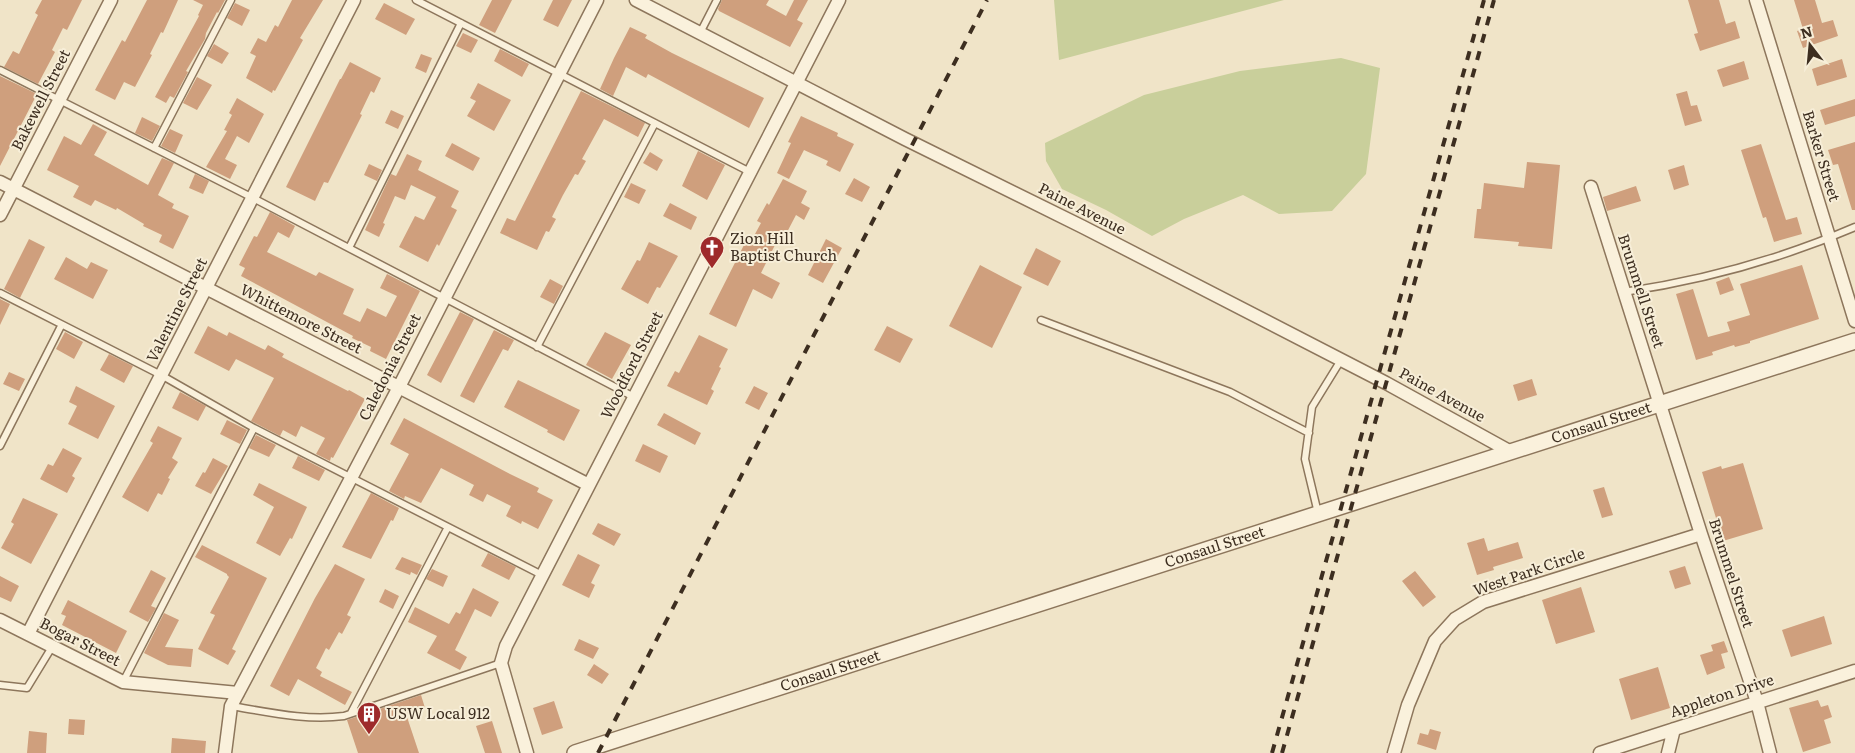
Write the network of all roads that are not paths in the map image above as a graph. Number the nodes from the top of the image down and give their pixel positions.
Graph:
1 (111, 0) edge
2 (231, 0) edge
3 (354, 0) edge
4 (416, 0) edge
5 (597, 0) edge
6 (636, 0) edge
7 (717, 0) edge
8 (839, 0) edge
9 (1756, 0) edge
10 (461, 23) junction
11 (700, 33) junction
12 (0, 70) edge
13 (559, 74) junction
14 (796, 82) junction
15 (59, 101) junction
16 (654, 123) junction
17 (154, 148) junction
18 (750, 172) junction
19 (0, 182) edge
20 (1591, 187) dead end
21 (14, 189) junction
22 (253, 198) junction
23 (0, 215) edge
24 (1855, 227) edge
25 (1830, 238) junction
26 (349, 248) junction
27 (206, 289) junction
28 (1624, 292) junction
29 (0, 293) edge
30 (444, 298) junction
31 (1041, 320) dead end
32 (1855, 322) edge
33 (62, 326) junction
34 (1855, 341) edge
35 (538, 347) junction
36 (1341, 360) junction
37 (161, 375) junction
38 (399, 387) junction
39 (634, 397) junction
40 (1660, 404) junction
41 (254, 428) junction
42 (1308, 433) junction
43 (0, 446) edge
44 (1511, 452) junction
45 (351, 477) junction
46 (588, 485) junction
47 (1318, 514) junction
48 (448, 527) junction
49 (1701, 534) junction
50 (542, 575) junction
51 (0, 620) edge
52 (28, 634) junction
53 (52, 646) junction
54 (501, 663) junction
55 (1855, 671) edge
56 (123, 682) junction
57 (0, 685) edge
58 (238, 693) junction
59 (1756, 702) junction
60 (231, 706) junction
61 (351, 713) junction
62 (1674, 729) junction
63 (225, 753) edge
64 (527, 753) edge
65 (575, 753) edge
66 (1394, 753) edge
67 (1600, 753) edge
68 (1668, 753) edge
69 (1770, 753) edge

1 - 15 street, Bakewell Street
2 - 17 lane
3 - 22 street, Valentine Street
4 - 10 lane
5 - 13 street, Caledonia Street
6 - 11 street, Paine Avenue
7 - 11 lane
8 - 14 street, Woodford Street
9 - 25 street, Barker Street
10 - 13 lane
10 - 26 lane
11 - 14 street, Paine Avenue
12 - 15 lane
13 - 16 lane
13 - 30 street, Caledonia Street
14 - 18 street, Woodford Street
14 - 36 street, Paine Avenue
15 - 17 lane
15 - 21 street, Bakewell Street
16 - 18 lane
16 - 35 lane
17 - 22 lane
18 - 39 street, Woodford Street
19 - 21 street, Whittemore Street
20 - 28 street, Brummell Street
21 - 23 street, Bakewell Street
21 - 27 street, Whittemore Street
22 - 26 lane
22 - 27 street, Valentine Street
24 - 25 lane
25 - 28 lane
25 - 32 street, Barker Street
26 - 30 lane
27 - 37 street, Valentine Street
27 - 38 street, Whittemore Street
28 - 40 street, Brummell Street
29 - 33 lane
30 - 35 lane
30 - 38 street, Caledonia Street
31 - 42 lane
33 - 37 lane
33 - 43 lane
34 - 40 street, Consaul Street
35 - 39 lane
36 - 42 lane
36 - 44 street, Paine Avenue
37 - 41 lane
37 - 52 street, Valentine Street
38 - 45 street, Caledonia Street
38 - 46 street, Whittemore Street
39 - 46 street, Woodford Street
40 - 44 street, Consaul Street
40 - 49 street, Brummel Street
41 - 45 lane
41 - 56 lane
42 - 47 lane
44 - 47 street, Consaul Street
45 - 48 lane
45 - 58 street, Caledonia Street
46 - 50 street, Woodford Street
47 - 65 street, Consaul Street
48 - 50 lane
48 - 61 lane
49 - 59 street, Brummel Street
49 - 66 street, West Park Circle
50 - 54 street, Woodford Street
51 - 52 street, Bogar Street
52 - 53 street, Bogar Street
53 - 56 street, Bogar Street
53 - 57 lane
54 - 61 lane
54 - 64 street
55 - 59 street, Appleton Drive
56 - 58 street, Bogar Street
58 - 60 street, Caledonia Street
59 - 62 street, Appleton Drive
59 - 69 street, Brummel Street
60 - 61 lane
60 - 63 street, Caledonia Street
62 - 67 street, Appleton Drive
62 - 68 street

